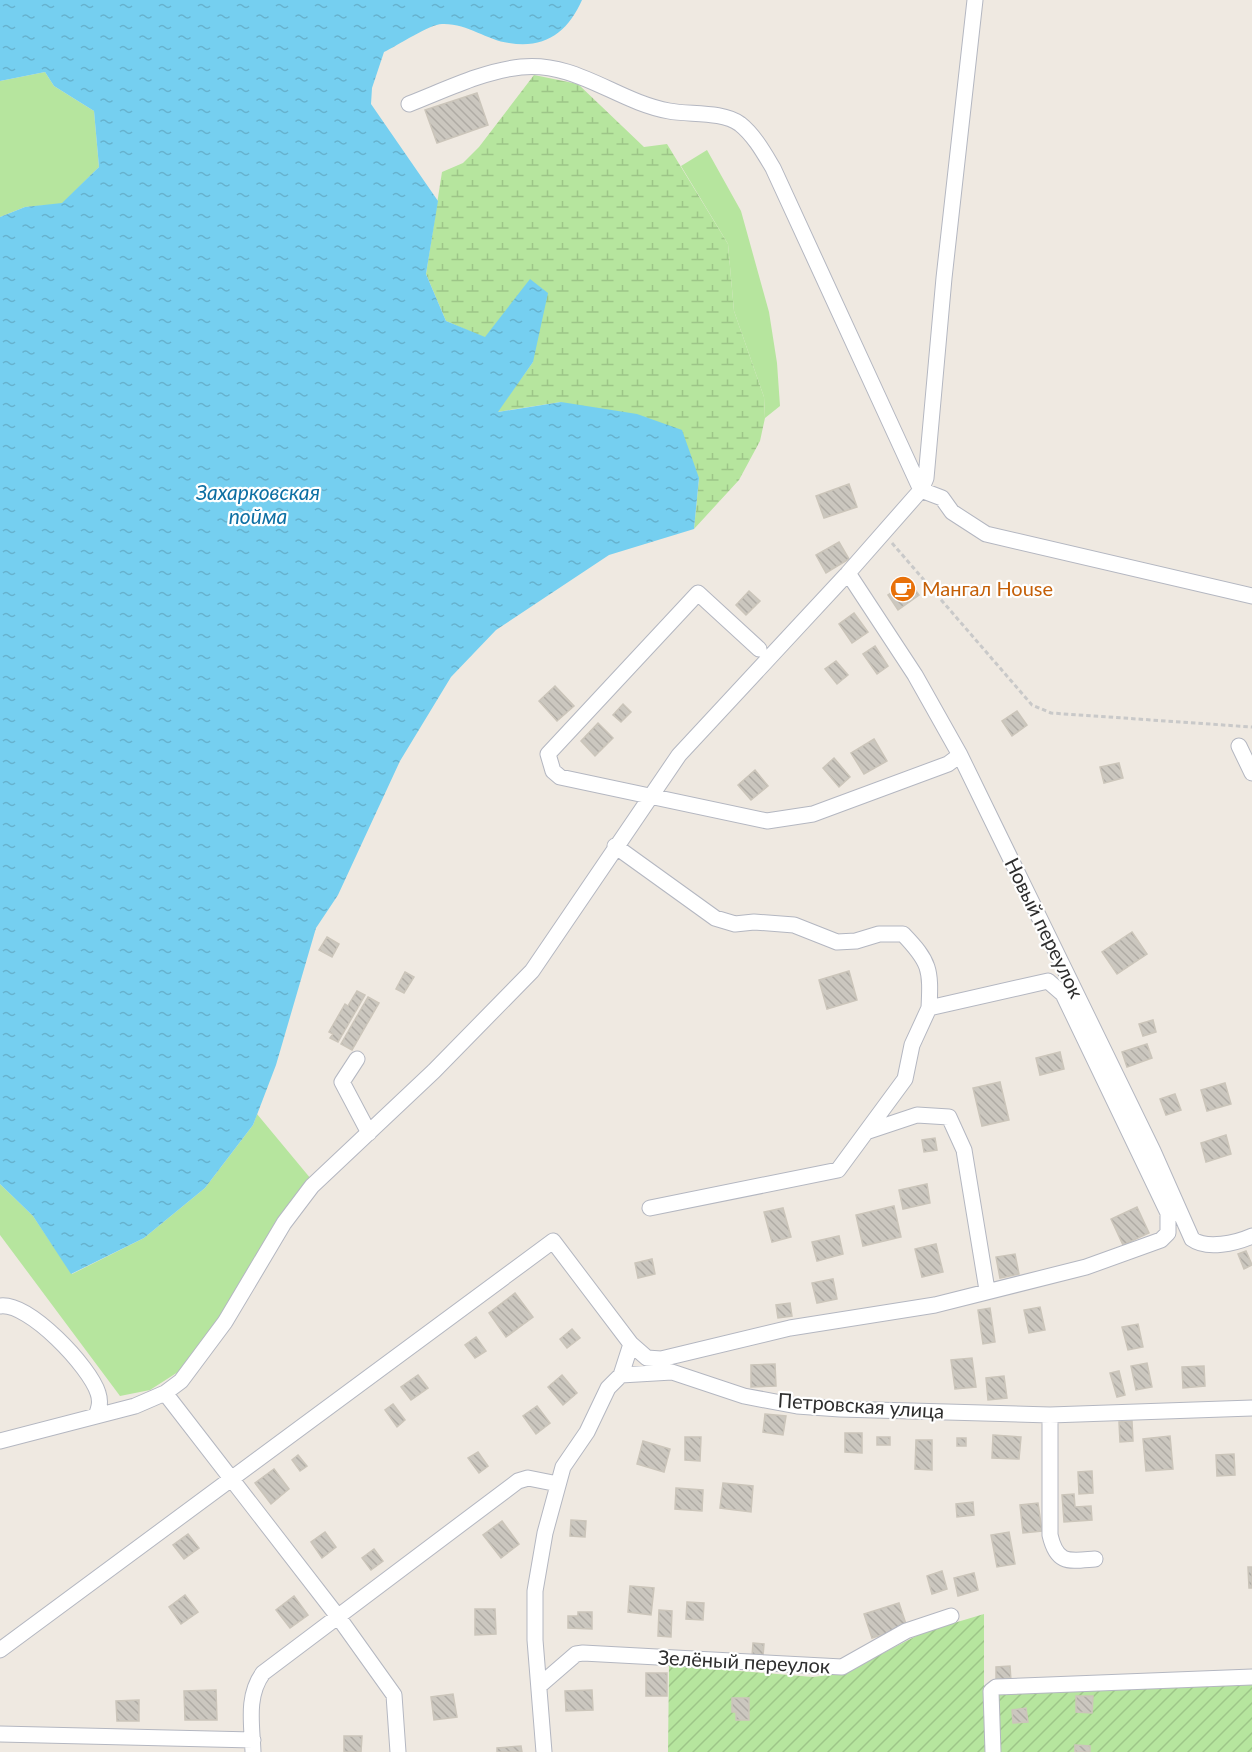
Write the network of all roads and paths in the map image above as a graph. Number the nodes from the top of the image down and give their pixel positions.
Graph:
1 (975, 0) edge
2 (409, 104) dead end
3 (921, 490) junction
4 (882, 535) junction
5 (848, 573) junction
6 (1252, 596) edge
7 (759, 649) dead end
8 (1252, 727) edge
9 (1239, 746) dead end
10 (960, 755) junction
11 (1252, 773) edge
12 (649, 797) junction
13 (615, 846) junction
14 (929, 1008) junction
15 (357, 1059) dead end
16 (869, 1131) junction
17 (369, 1133) junction
18 (650, 1208) dead end
19 (1252, 1236) edge
20 (987, 1290) junction
21 (0, 1306) edge
22 (631, 1344) junction
23 (621, 1375) junction
24 (165, 1393) junction
25 (1252, 1408) edge
26 (1050, 1415) junction
27 (96, 1416) junction
28 (0, 1441) edge
29 (230, 1477) junction
30 (558, 1484) junction
31 (1095, 1559) dead end
32 (951, 1616) dead end
33 (339, 1618) junction
34 (0, 1650) edge
35 (1252, 1677) edge
36 (539, 1686) junction
37 (0, 1734) edge
38 (253, 1746) edge
39 (398, 1752) edge
40 (544, 1752) edge
41 (993, 1752) edge

1 - 3 street
2 - 3 street
3 - 4 street
3 - 6 street
4 - 5 street
4 - 8 path
5 - 10 street, Новый переулок
5 - 12 street
7 - 12 street
9 - 11 street
10 - 12 street
10 - 19 street, Новый переулок
12 - 13 street
13 - 14 street
13 - 17 street
14 - 16 street
14 - 20 street
15 - 17 street
16 - 18 street
16 - 20 street
17 - 24 street
20 - 22 street
21 - 27 street
22 - 23 street
22 - 29 street
23 - 26 street, Петровская улица
23 - 30 street
24 - 27 street
24 - 29 street
25 - 26 street, Петровская улица
26 - 31 street
27 - 28 street
29 - 33 street
29 - 34 street
30 - 33 street
30 - 36 street
32 - 36 street, Зелёный переулок
33 - 38 street
33 - 39 street
35 - 41 street
36 - 40 street
37 - 38 street

